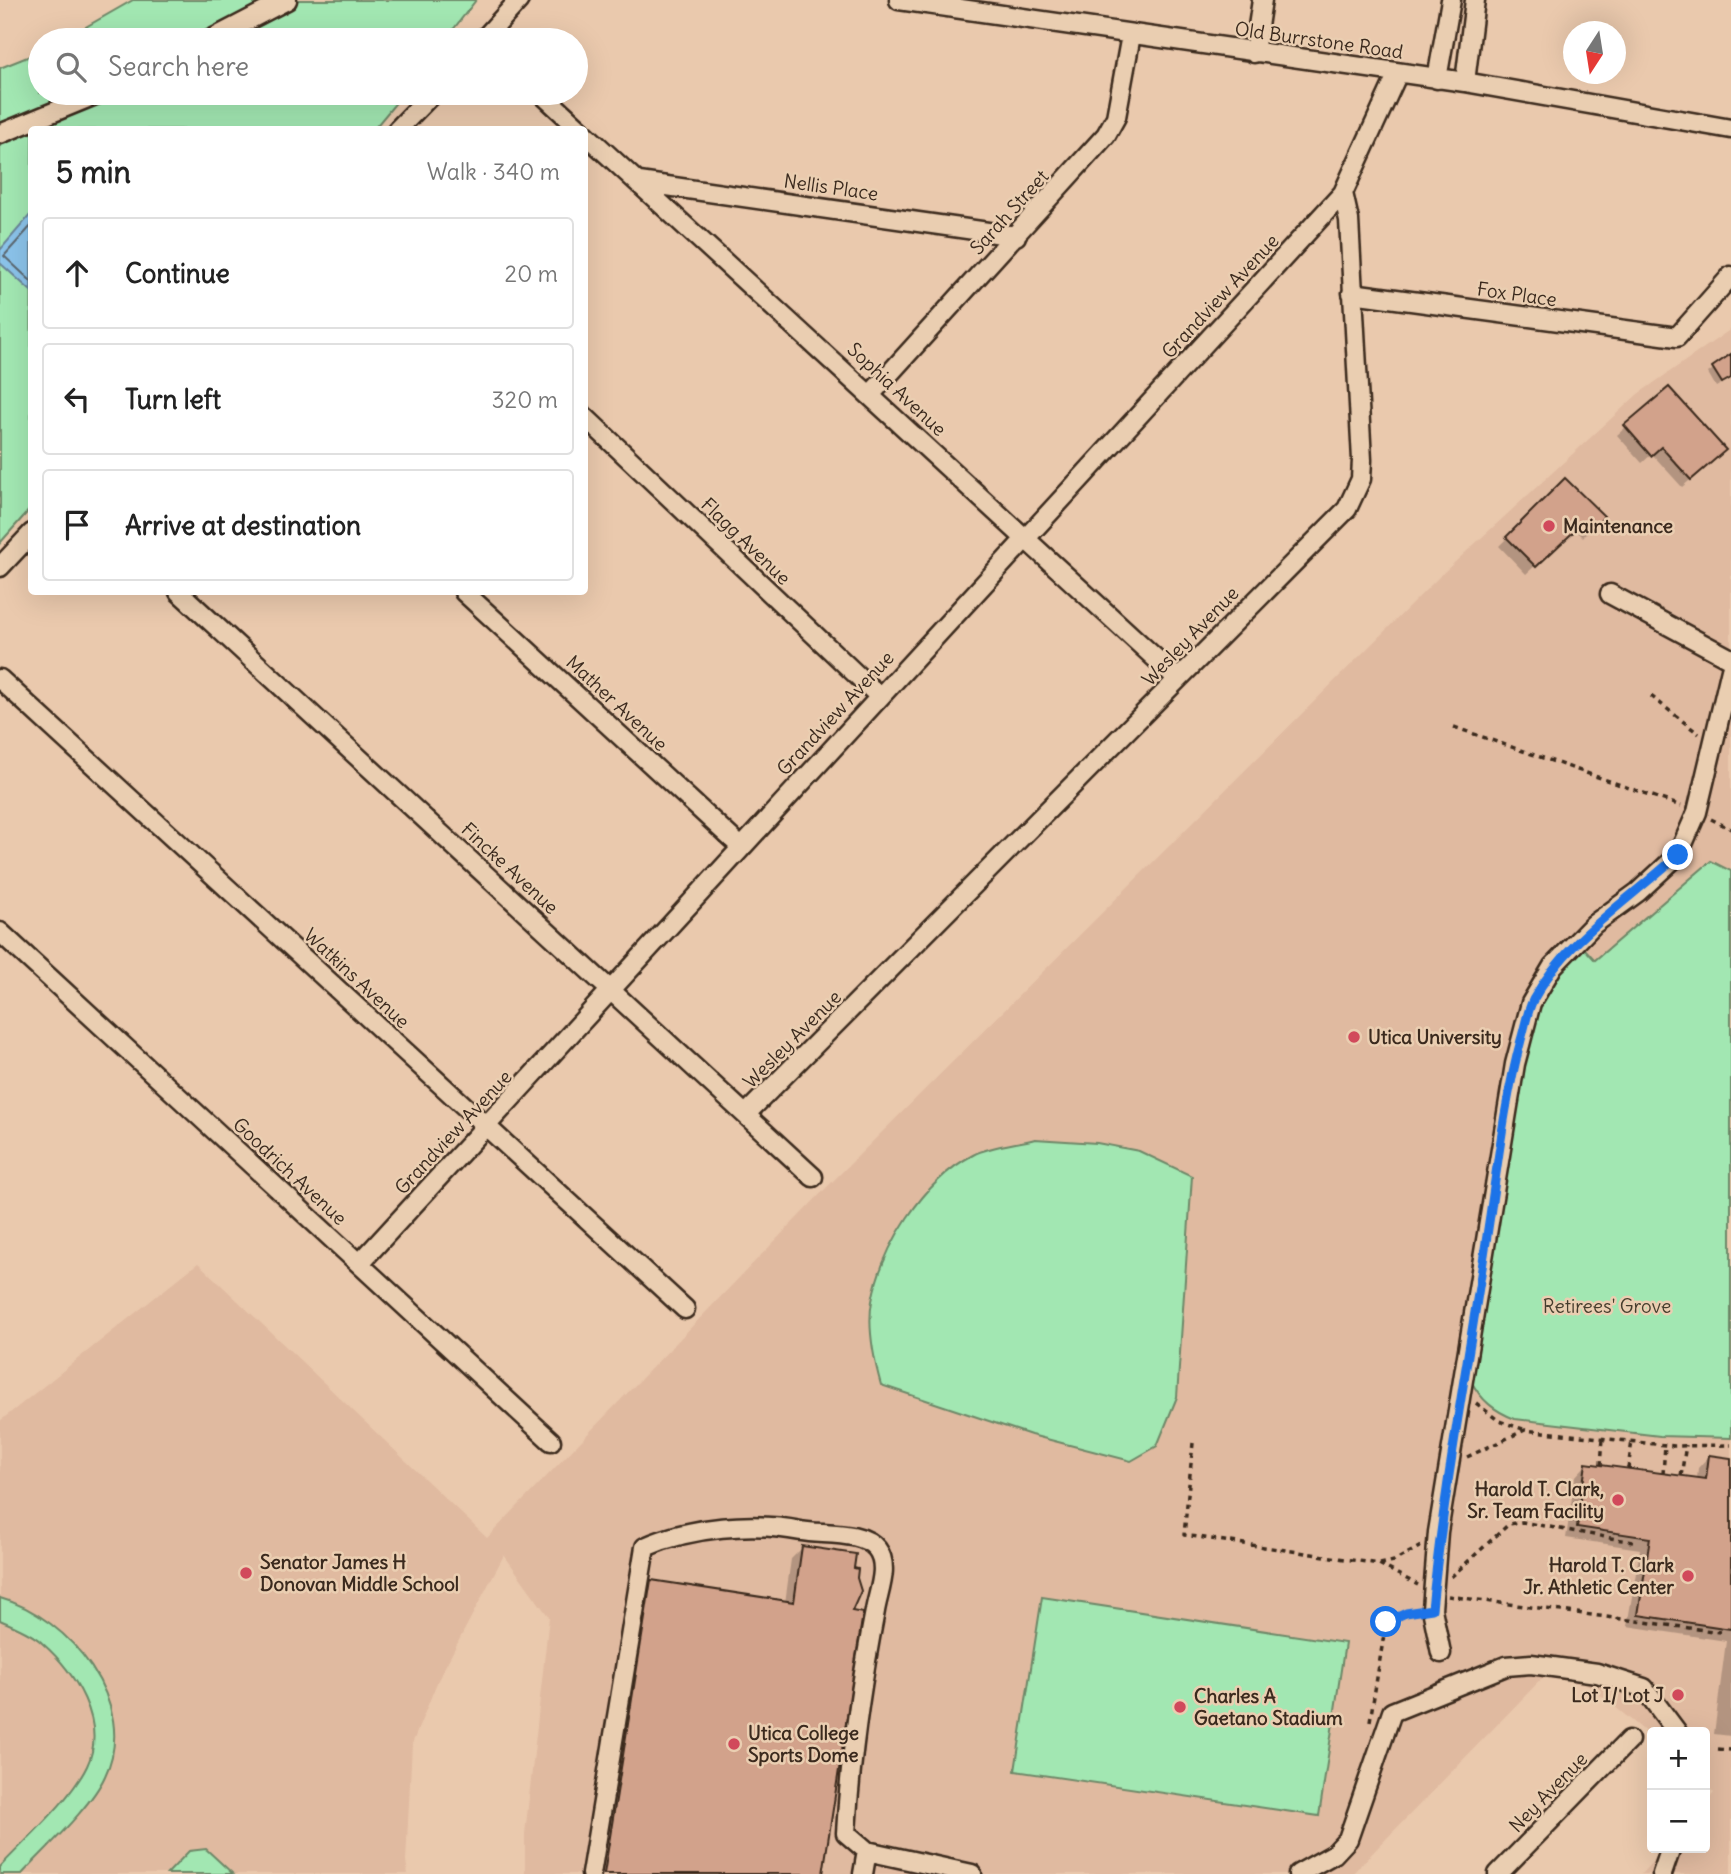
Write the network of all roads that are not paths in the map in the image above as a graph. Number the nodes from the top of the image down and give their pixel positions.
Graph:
1 (287, 0) edge
2 (900, 0) edge
3 (1262, 0) edge
4 (1451, 0) edge
5 (1475, 0) edge
6 (518, 1) edge
7 (233, 28) edge
8 (494, 28) edge
9 (1131, 35) junction
10 (1254, 53) junction
11 (1398, 73) junction
12 (1437, 79) junction
13 (1465, 82) junction
14 (71, 105) edge
15 (421, 105) edge
16 (554, 105) edge
17 (401, 126) edge
18 (577, 126) edge
19 (1731, 129) edge
20 (0, 134) edge
21 (588, 136) edge
22 (639, 182) junction
23 (1343, 193) junction
24 (1016, 236) junction
25 (1731, 276) edge
26 (1352, 293) junction
27 (872, 394) junction
28 (588, 420) edge
29 (28, 537) edge
30 (1026, 537) junction
31 (0, 567) edge
32 (1610, 594) dead end
33 (182, 595) edge
34 (467, 595) edge
35 (1731, 659) edge
36 (1731, 669) edge
37 (0, 679) edge
38 (1178, 679) junction
39 (879, 696) junction
40 (741, 847) junction
41 (0, 932) edge
42 (612, 991) junction
43 (746, 1114) junction
44 (487, 1126) junction
45 (813, 1177) dead end
46 (360, 1263) junction
47 (685, 1309) dead end
48 (551, 1441) dead end
49 (1441, 1653) dead end
50 (1673, 1727) edge
51 (1629, 1740) dead end
52 (867, 1851) junction
53 (1669, 1853) edge
54 (591, 1874) edge
55 (863, 1874) edge
56 (972, 1874) edge
57 (1298, 1874) edge
58 (1498, 1874) edge
59 (1662, 1874) edge

1 - 7 street
2 - 9 street, Old Burrstone Road
3 - 10 street
4 - 12 street
5 - 13 street
6 - 8 street
9 - 10 street, Old Burrstone Road
9 - 24 street, Sarah Street
10 - 11 street, Old Burrstone Road
11 - 12 street, Old Burrstone Road
11 - 23 street
12 - 13 street, Old Burrstone Road
13 - 19 street, Old Burrstone Road
14 - 20 street
15 - 17 street
16 - 18 street, Sophia Avenue
21 - 22 street, Sophia Avenue
22 - 24 street, Nellis Place
22 - 27 street, Sophia Avenue
23 - 26 street, Wesley Avenue
23 - 30 street, Grandview Avenue
24 - 27 street, Sarah Street
25 - 26 street, Fox Place
26 - 38 street, Wesley Avenue
27 - 30 street, Sophia Avenue
28 - 39 street, Flagg Avenue
29 - 31 street
30 - 38 street, Sophia Avenue
30 - 39 street, Grandview Avenue
32 - 35 street
33 - 42 street, Fincke Avenue
34 - 40 street, Mather Avenue
36 - 49 street
37 - 44 street, Watkins Avenue
38 - 43 street, Wesley Avenue
39 - 40 street, Grandview Avenue
40 - 42 street, Grandview Avenue
41 - 46 street, Goodrich Avenue
42 - 43 street, Fincke Avenue
42 - 44 street, Grandview Avenue
43 - 45 street, Fincke Avenue
44 - 46 street, Grandview Avenue
44 - 47 street, Watkins Avenue
46 - 48 street, Goodrich Avenue
50 - 57 street
51 - 58 street, Ney Avenue
52 - 54 street
52 - 55 street
52 - 56 street
53 - 59 street

